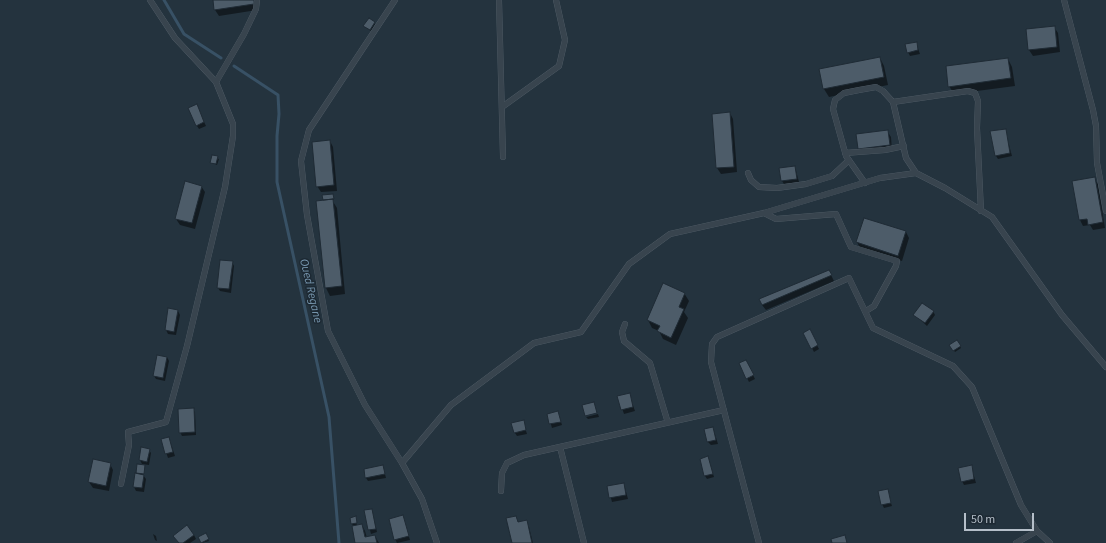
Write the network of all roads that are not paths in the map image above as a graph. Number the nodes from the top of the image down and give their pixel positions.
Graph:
1 (150, 0) edge
2 (257, 0) edge
3 (499, 0) edge
4 (556, 0) edge
5 (1064, 0) edge
6 (393, 1) edge
7 (216, 82) junction
8 (893, 102) junction
9 (502, 107) junction
10 (904, 146) junction
11 (846, 154) junction
12 (503, 157) dead end
13 (849, 160) junction
14 (748, 173) dead end
15 (916, 173) junction
16 (865, 183) junction
17 (981, 211) junction
18 (1106, 211) edge
19 (764, 213) junction
20 (866, 311) junction
21 (625, 324) dead end
22 (1106, 367) edge
23 (724, 410) junction
24 (668, 423) junction
25 (560, 447) junction
26 (402, 463) junction
27 (122, 484) dead end
28 (501, 491) dead end
29 (1037, 531) junction
30 (437, 543) edge
31 (584, 543) edge
32 (759, 543) edge
33 (1016, 543) edge
34 (1050, 543) edge

1 - 7 lane
2 - 7 lane
3 - 9 lane
4 - 9 lane
5 - 18 lane
6 - 26 lane
7 - 27 lane
8 - 10 lane
8 - 11 lane
8 - 17 lane
9 - 12 lane
10 - 11 lane
10 - 15 lane
11 - 13 lane
13 - 14 lane
13 - 16 lane
15 - 16 lane
15 - 17 lane
16 - 19 lane
17 - 22 lane
19 - 20 lane
19 - 26 lane
20 - 23 lane
20 - 29 lane
21 - 24 lane
23 - 24 lane
23 - 32 lane
24 - 25 lane
25 - 28 lane
25 - 31 lane
26 - 30 lane
29 - 33 lane
29 - 34 lane

